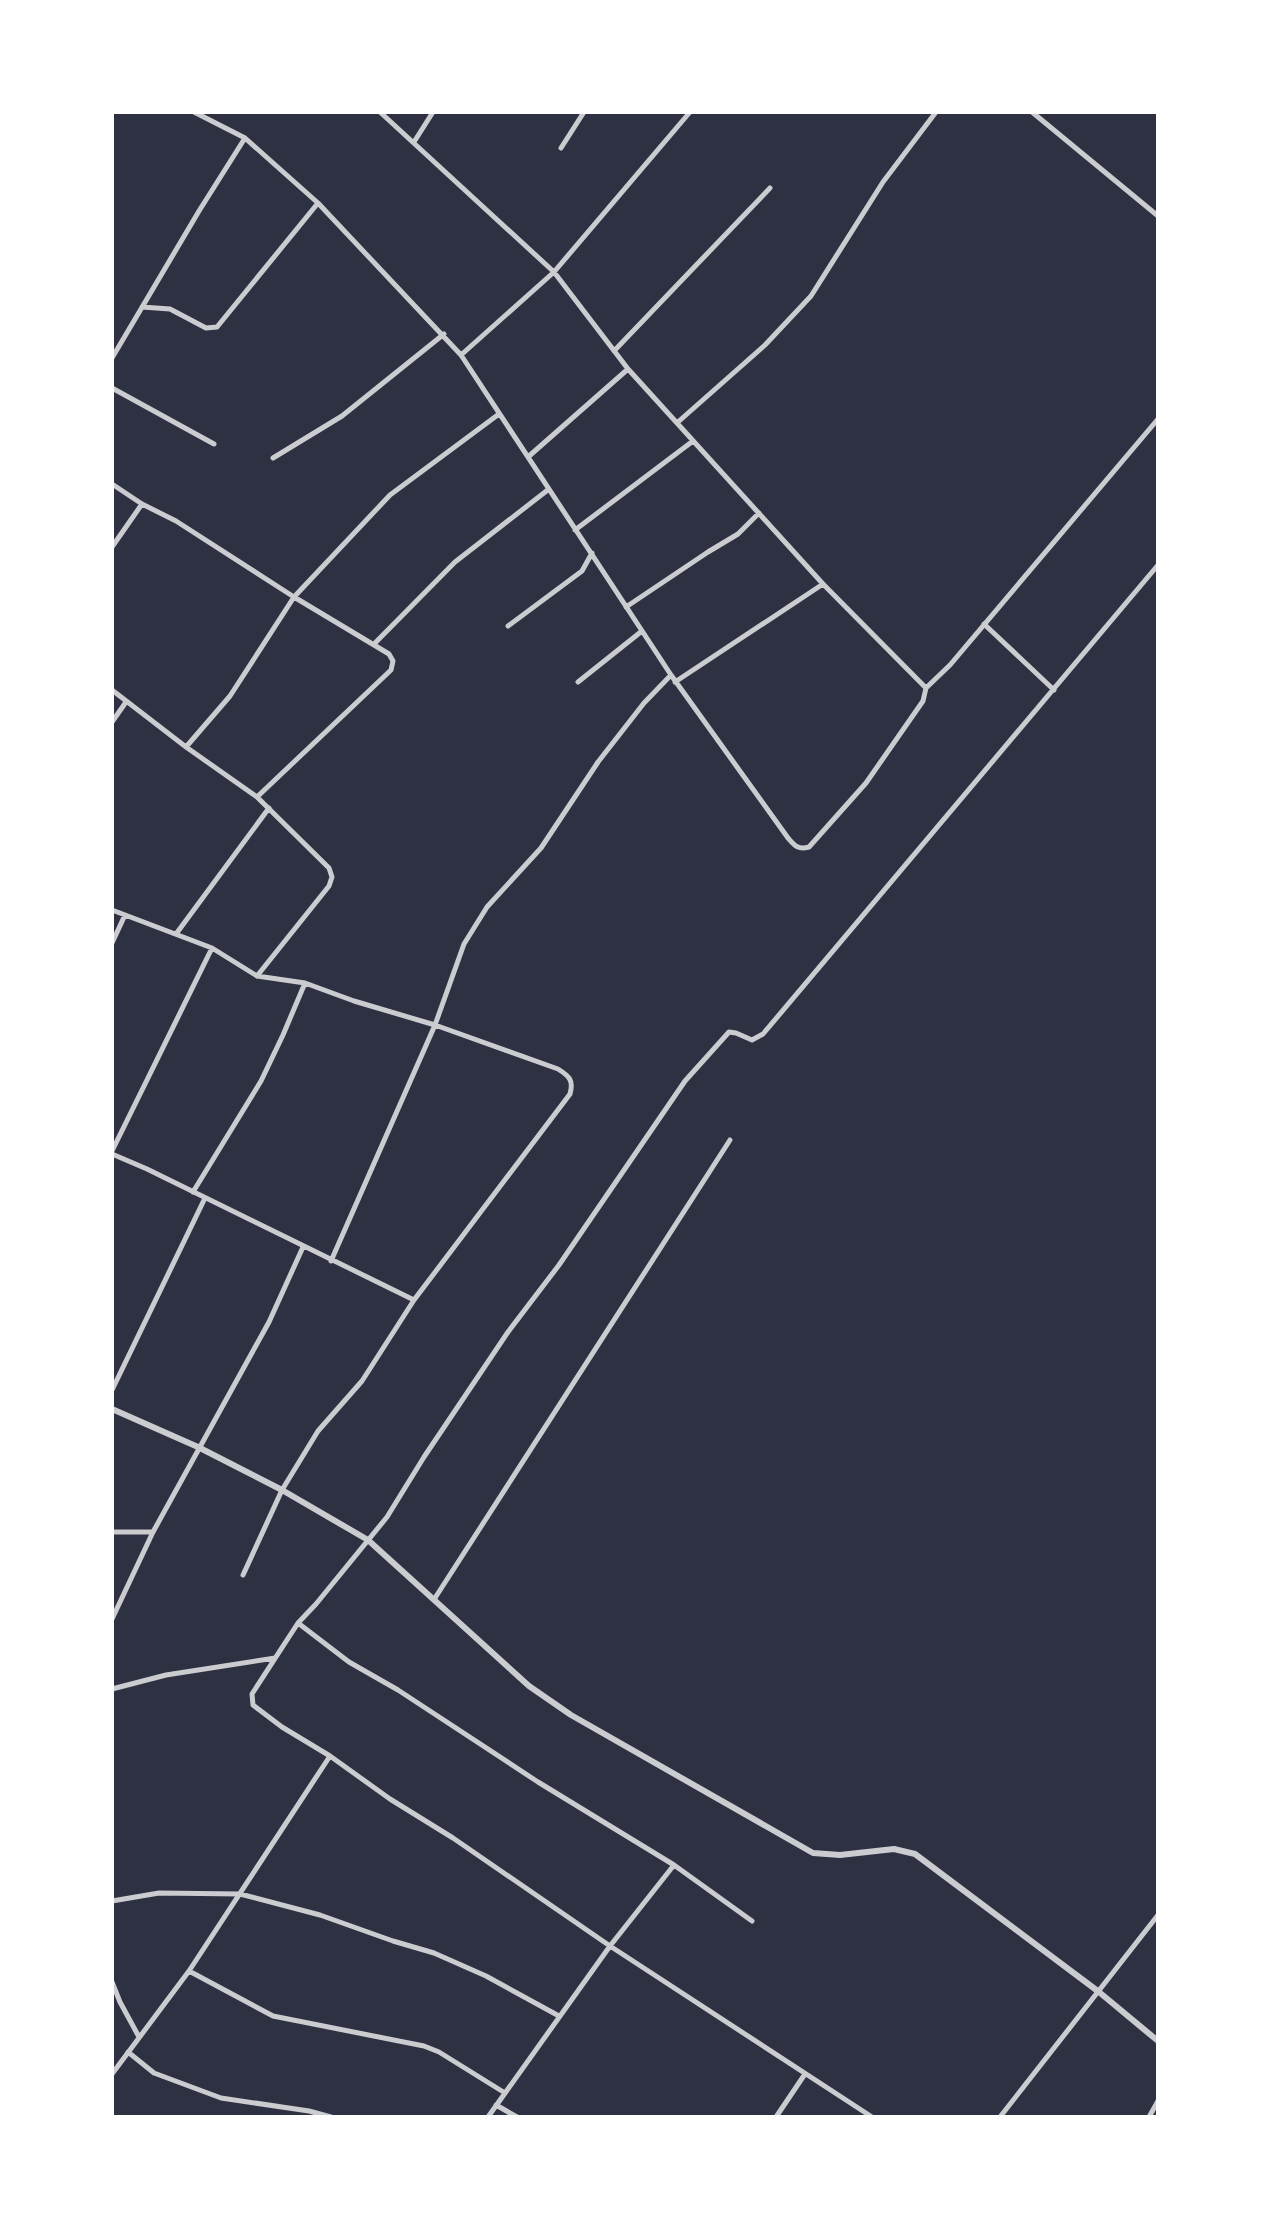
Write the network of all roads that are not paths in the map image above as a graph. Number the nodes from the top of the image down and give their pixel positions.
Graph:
1 (194, 112) edge
2 (380, 112) edge
3 (433, 112) edge
4 (584, 112) edge
5 (690, 112) edge
6 (936, 112) edge
7 (1032, 112) edge
8 (245, 138) junction
9 (414, 142) junction
10 (561, 148) dead end
11 (769, 188) dead end
12 (318, 203) junction
13 (1158, 216) edge
14 (554, 272) junction
15 (142, 307) junction
16 (444, 334) junction
17 (113, 350) edge
18 (614, 351) junction
19 (461, 355) junction
20 (112, 358) edge
21 (628, 369) junction
22 (112, 388) edge
23 (499, 414) junction
24 (1158, 419) edge
25 (678, 422) junction
26 (693, 441) junction
27 (214, 444) dead end
28 (528, 457) junction
29 (273, 458) dead end
30 (112, 484) edge
31 (549, 489) junction
32 (142, 504) junction
33 (759, 513) junction
34 (575, 530) junction
35 (112, 547) edge
36 (592, 553) junction
37 (1158, 565) edge
38 (823, 584) junction
39 (294, 597) junction
40 (626, 607) junction
41 (984, 624) junction
42 (508, 626) dead end
43 (642, 631) junction
44 (374, 643) junction
45 (670, 675) junction
46 (578, 682) dead end
47 (676, 682) junction
48 (926, 688) junction
49 (112, 690) edge
50 (1055, 690) junction
51 (126, 702) junction
52 (112, 722) edge
53 (186, 747) junction
54 (257, 797) junction
55 (269, 808) junction
56 (112, 911) edge
57 (125, 915) junction
58 (176, 934) junction
59 (112, 943) edge
60 (212, 948) junction
61 (257, 976) junction
62 (304, 982) junction
63 (435, 1025) junction
64 (730, 1140) dead end
65 (112, 1153) edge
66 (193, 1192) junction
67 (205, 1198) junction
68 (303, 1247) junction
69 (331, 1261) junction
70 (414, 1300) junction
71 (112, 1390) edge
72 (112, 1409) edge
73 (198, 1447) junction
74 (282, 1490) junction
75 (112, 1532) edge
76 (153, 1532) junction
77 (368, 1540) junction
78 (243, 1575) dead end
79 (435, 1598) junction
80 (112, 1619) edge
81 (298, 1623) junction
82 (275, 1658) junction
83 (112, 1689) edge
84 (330, 1756) junction
85 (674, 1865) junction
86 (240, 1894) junction
87 (112, 1901) edge
88 (1158, 1915) edge
89 (752, 1921) dead end
90 (610, 1946) junction
91 (190, 1971) junction
92 (112, 1982) edge
93 (1099, 1992) junction
94 (559, 2016) junction
95 (139, 2038) junction
96 (1158, 2041) edge
97 (128, 2052) junction
98 (112, 2074) edge
99 (805, 2074) junction
100 (505, 2093) junction
101 (1158, 2101) edge
102 (496, 2105) junction
103 (331, 2117) edge
104 (488, 2117) edge
105 (517, 2117) edge
106 (776, 2117) edge
107 (872, 2117) edge
108 (1000, 2117) edge
109 (1149, 2117) edge

1 - 8 street
2 - 9 street
3 - 9 street
4 - 10 street
5 - 14 street
6 - 25 street
7 - 13 street
8 - 12 street
8 - 15 street
9 - 14 street
11 - 18 street
12 - 15 street
12 - 16 street
14 - 18 street
14 - 19 street
15 - 17 street
16 - 19 street
16 - 29 street
17 - 20 street
18 - 21 street
19 - 23 street
21 - 25 street
21 - 28 street
22 - 27 street
23 - 28 street
23 - 39 street
24 - 41 street
25 - 26 street
26 - 33 street
26 - 34 street
28 - 31 street
30 - 32 street
31 - 34 street
31 - 44 street
32 - 35 street
32 - 39 street
33 - 38 street
33 - 40 street
34 - 36 street
36 - 40 street
36 - 42 street
37 - 50 street
38 - 47 street
38 - 48 street
39 - 44 street
39 - 53 street
40 - 43 street
41 - 48 street
41 - 50 street
43 - 45 street
43 - 46 street
44 - 54 street
45 - 47 street
45 - 63 street
47 - 48 street
49 - 51 street
50 - 77 street
51 - 52 street
51 - 53 street
53 - 54 street
54 - 55 street
55 - 58 street
55 - 61 street
56 - 57 street
57 - 58 street
57 - 59 street
58 - 60 street
60 - 61 street
60 - 65 street
61 - 62 street
62 - 63 street
62 - 66 street
63 - 69 street
63 - 70 street
64 - 79 street
65 - 66 street
66 - 67 street
67 - 68 street
67 - 71 street
68 - 69 street
68 - 73 street
69 - 70 street
70 - 74 street
72 - 73 street
73 - 74 street
73 - 76 street
74 - 77 street
74 - 78 street
75 - 76 street
76 - 80 street
77 - 79 street
77 - 81 street
79 - 93 street
81 - 82 street
81 - 85 street
82 - 83 street
82 - 84 street
84 - 86 street
84 - 90 street
85 - 89 street
85 - 90 street
86 - 87 street
86 - 91 street
86 - 94 street
88 - 93 street
90 - 94 street
90 - 99 street
91 - 95 street
91 - 100 street
92 - 95 street
93 - 96 street
93 - 108 street
94 - 100 street
95 - 97 street
97 - 98 street
97 - 103 street
99 - 106 street
99 - 107 street
100 - 102 street
101 - 109 street
102 - 104 street
102 - 105 street

